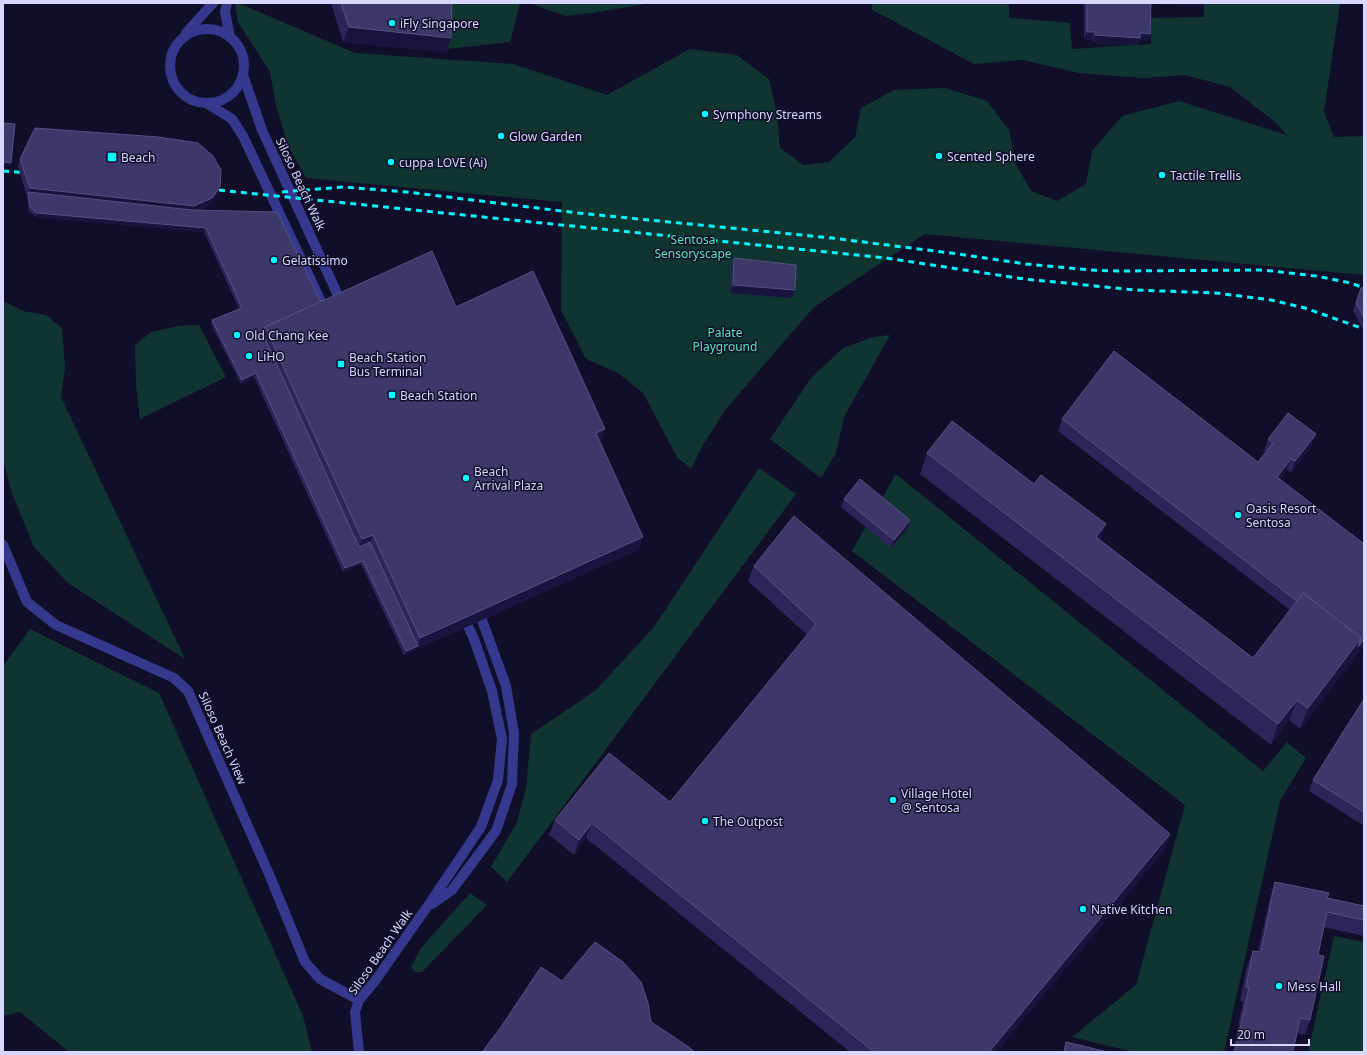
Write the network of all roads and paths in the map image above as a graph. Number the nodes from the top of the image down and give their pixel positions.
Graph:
1 (213, 3) edge
2 (227, 3) edge
3 (230, 37) junction
4 (181, 39) junction
5 (243, 75) junction
6 (208, 104) junction
7 (341, 302) edge
8 (325, 310) edge
9 (3, 545) edge
10 (482, 620) edge
11 (468, 626) edge
12 (427, 907) junction
13 (359, 1000) junction
14 (359, 1052) edge

1 - 4 street
2 - 3 street, Siloso Beach Walk
3 - 4 street
3 - 5 street, Siloso Beach Walk
4 - 6 street
5 - 6 street
5 - 7 street, Siloso Beach Walk
6 - 8 street
9 - 13 street, Siloso Beach View
10 - 12 street, Siloso Beach Walk
11 - 12 street, Siloso Beach Walk
12 - 13 street, Siloso Beach Walk
13 - 14 street, Siloso Beach Walk

